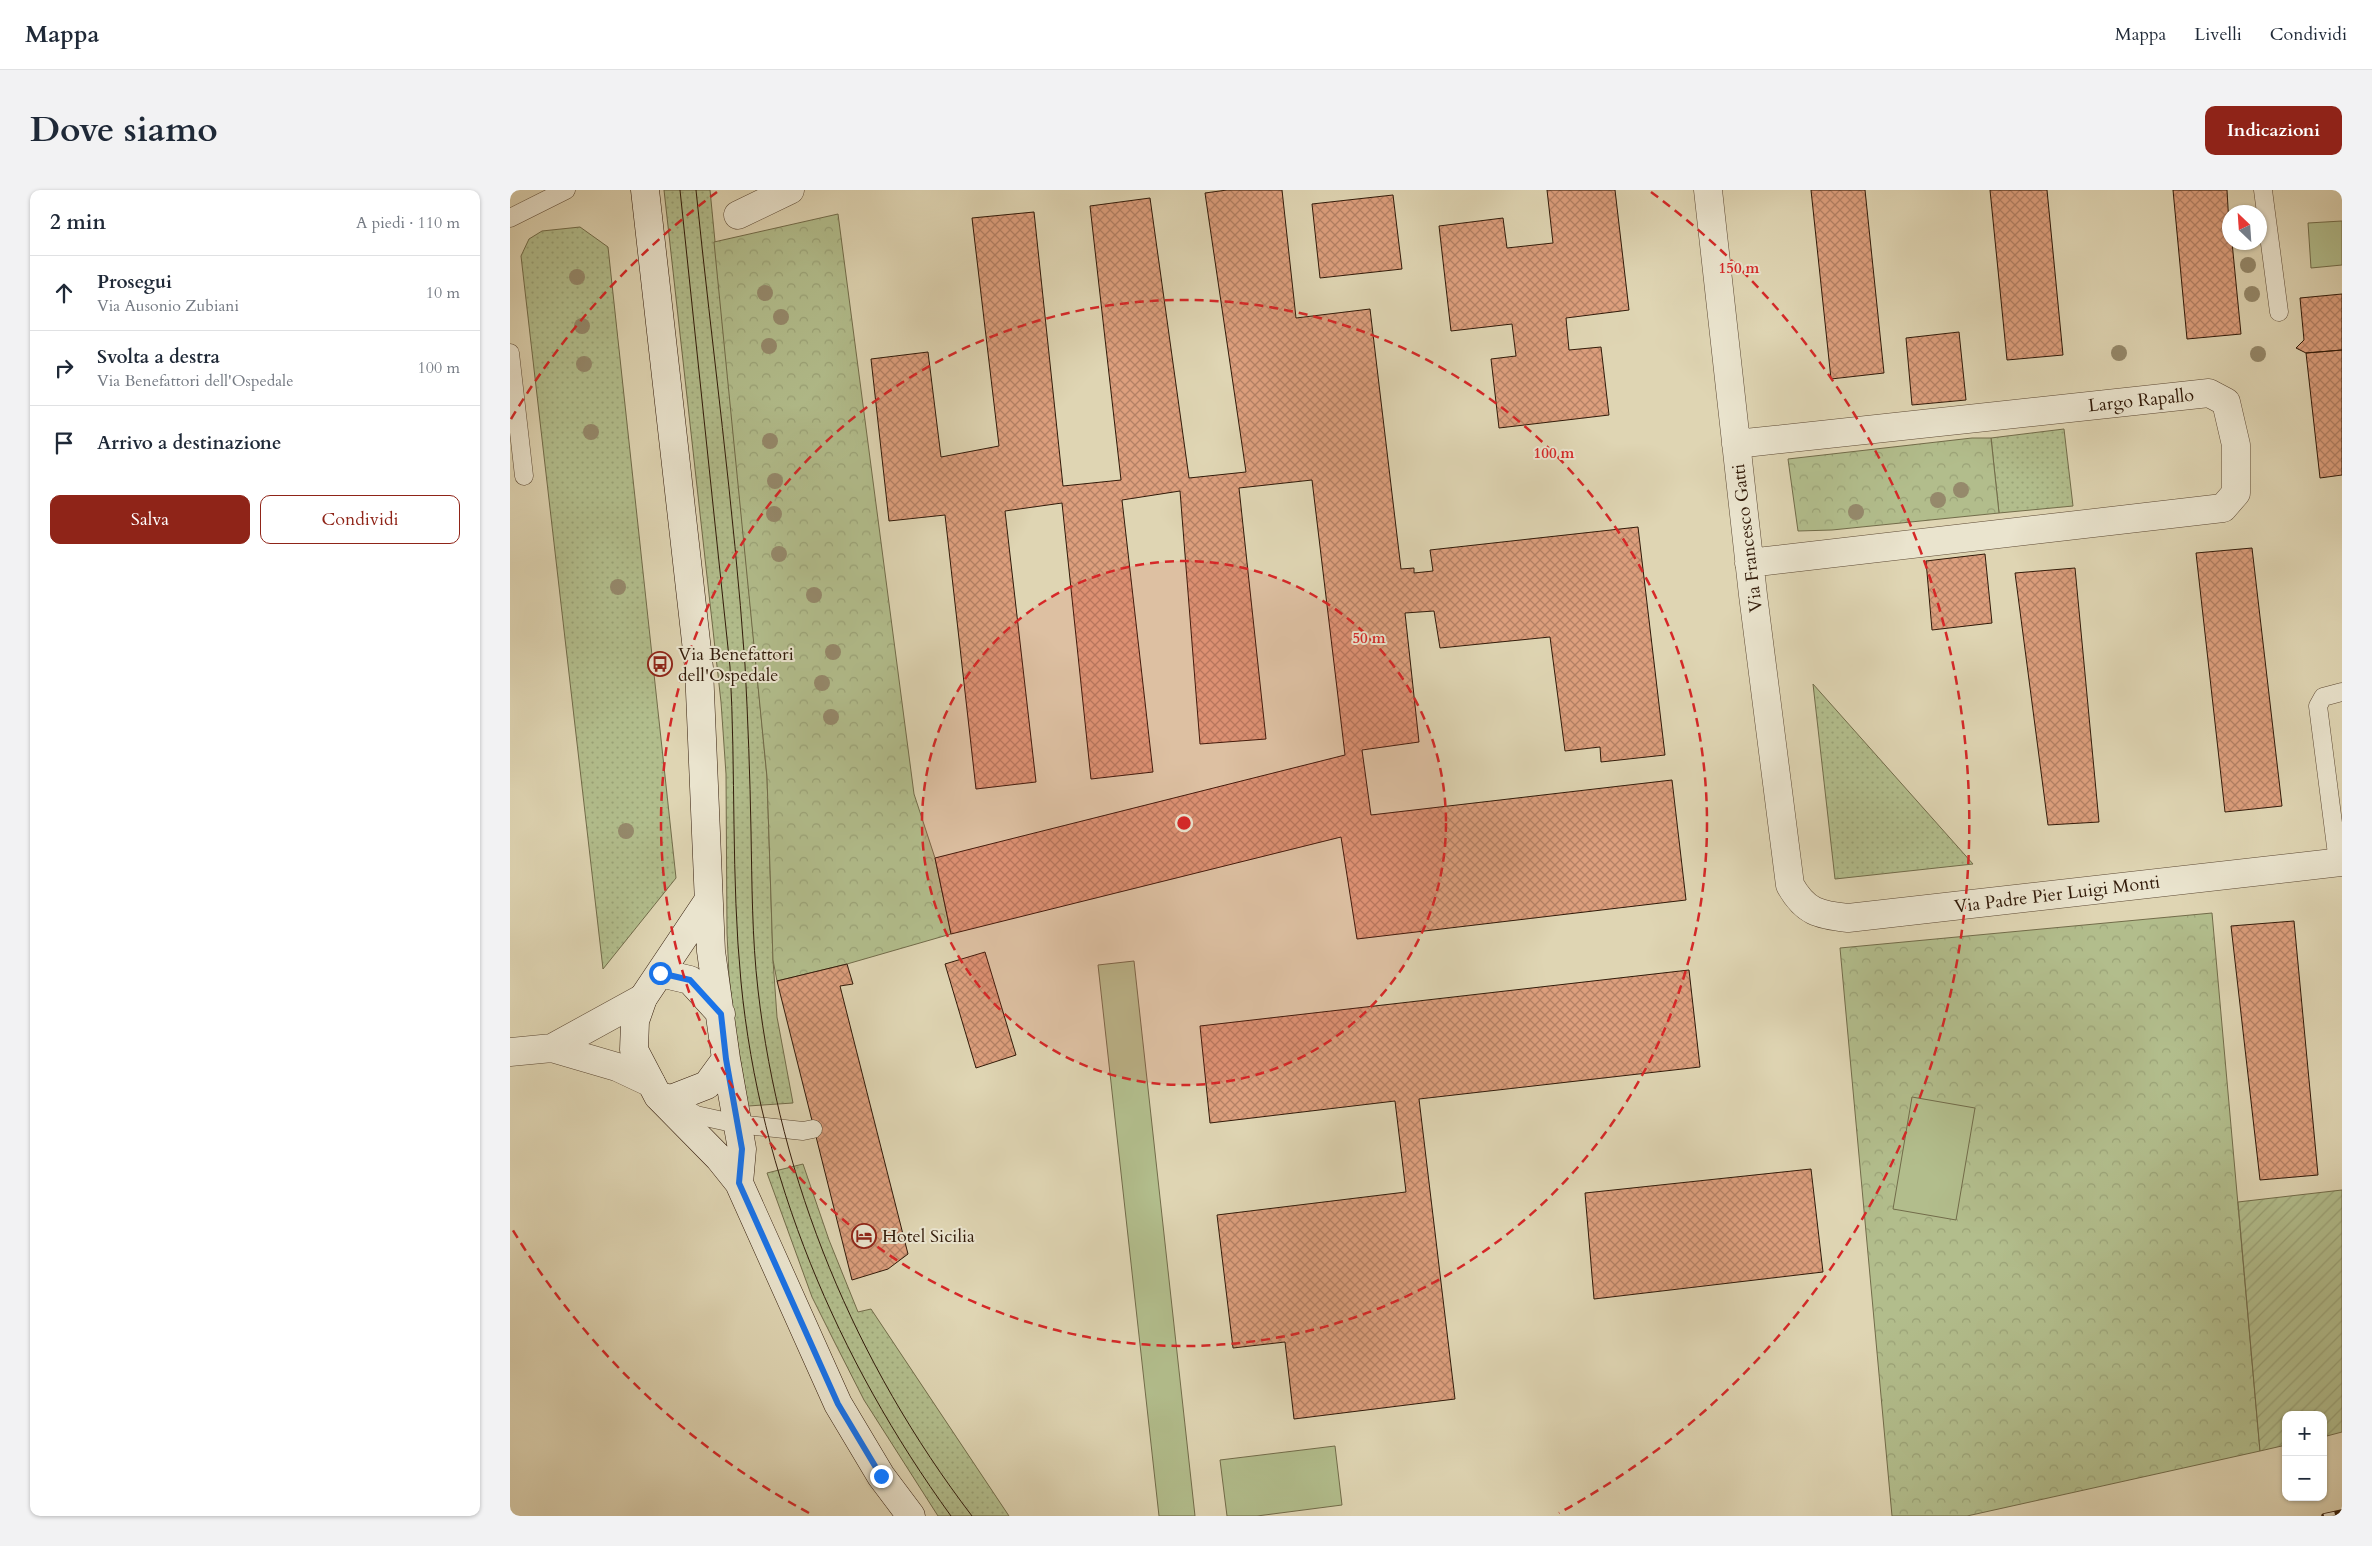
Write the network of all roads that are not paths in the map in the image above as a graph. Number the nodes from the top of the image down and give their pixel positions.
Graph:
1 (566, 190) edge
2 (645, 190) edge
3 (790, 190) edge
4 (1708, 190) edge
5 (2263, 190) edge
6 (738, 216) dead end
7 (510, 218) edge
8 (2279, 312) dead end
9 (510, 352) edge
10 (1736, 444) junction
11 (524, 476) dead end
12 (1749, 563) junction
13 (2342, 692) edge
14 (2340, 862) edge
15 (1790, 885) joint
16 (708, 901) junction
17 (660, 973) junction
18 (643, 998) junction
19 (721, 1014) junction
20 (552, 1048) junction
21 (510, 1052) edge
22 (726, 1059) junction
23 (660, 1093) junction
24 (737, 1124) junction
25 (812, 1129) dead end
26 (739, 1183) junction
27 (911, 1516) edge

1 - 7 lane
2 - 16 street
3 - 6 street
4 - 10 street, Via Francesco Gatti
5 - 8 lane
9 - 11 lane
10 - 12 street, Via Francesco Gatti
10 - 12 street, Largo Rapallo
12 - 15 street, Via Francesco Gatti
13 - 14 lane, Via Padre Pier Luigi Monti
14 - 15 street, Via Padre Pier Luigi Monti
16 - 17 street
16 - 19 street
17 - 18 street
17 - 19 street
18 - 20 street
18 - 23 street
19 - 22 street
20 - 21 street
20 - 23 street
22 - 23 street
22 - 24 street
23 - 24 lane
23 - 26 street
24 - 25 lane
24 - 26 street
26 - 27 street

